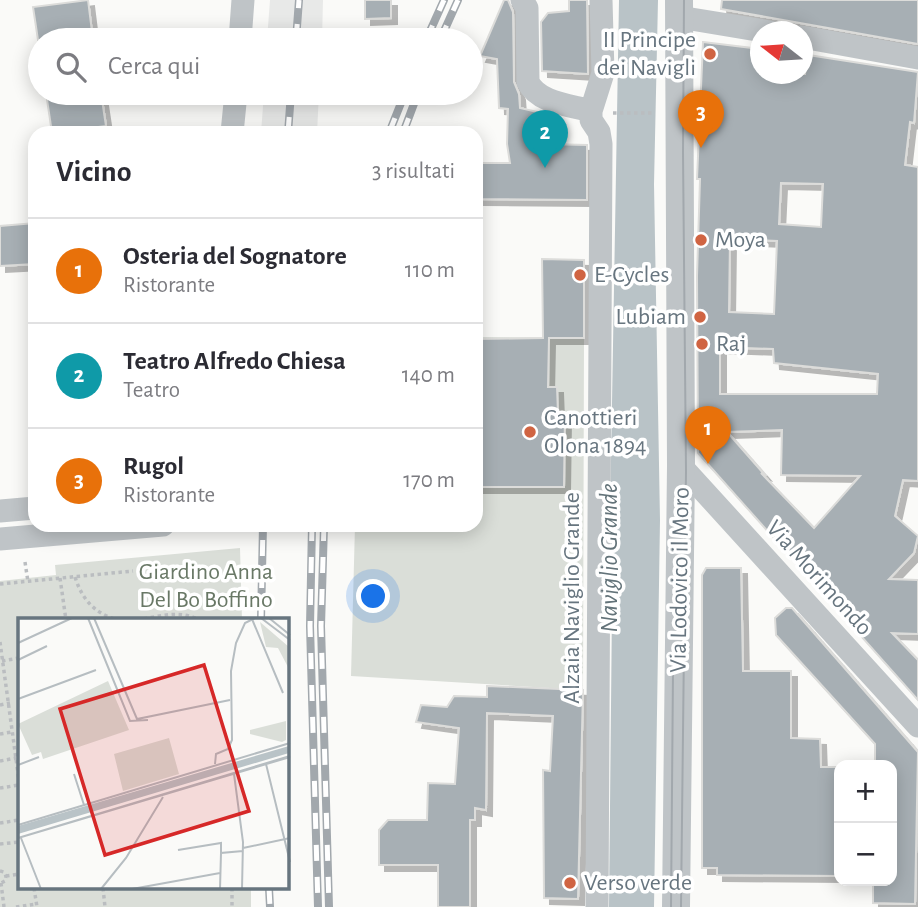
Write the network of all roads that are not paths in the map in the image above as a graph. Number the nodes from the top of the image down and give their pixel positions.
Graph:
1 (243, 0) edge
2 (522, 0) edge
3 (601, 0) edge
4 (679, 8) edge
5 (750, 27) edge
6 (241, 28) edge
7 (813, 39) edge
8 (918, 58) edge
9 (235, 105) edge
10 (601, 112) junction
11 (233, 126) edge
12 (681, 466) junction
13 (28, 509) edge
14 (0, 511) edge
15 (78, 532) edge
16 (0, 540) edge
17 (918, 726) edge
18 (597, 907) edge
19 (676, 907) edge

1 - 6 street
2 - 10 street
3 - 10 street
4 - 5 street
4 - 12 street, Via Lodovico il Moro
7 - 8 street
9 - 11 street
10 - 18 street, Alzaia Naviglio Grande
12 - 17 street, Via Morimondo
12 - 19 street, Via Lodovico il Moro
13 - 14 street
15 - 16 street

